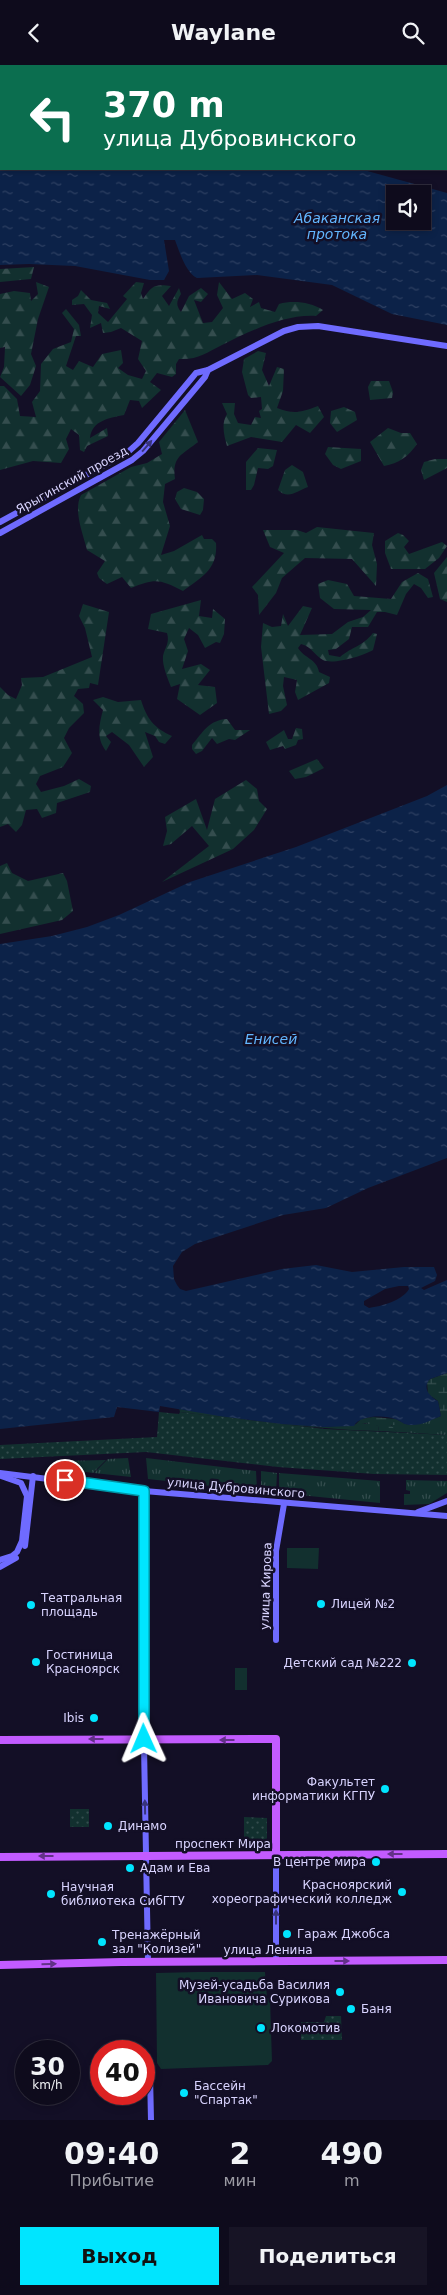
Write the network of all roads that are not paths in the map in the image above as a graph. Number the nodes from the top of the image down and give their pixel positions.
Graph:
1 (447, 346) edge
2 (208, 370) junction
3 (0, 523) edge
4 (0, 533) edge
5 (0, 1474) edge
6 (33, 1476) junction
7 (144, 1491) junction
8 (447, 1501) edge
9 (284, 1504) junction
10 (412, 1513) junction
11 (447, 1517) edge
12 (0, 1560) edge
13 (0, 1567) edge
14 (276, 1641) dead end
15 (3, 1739) edge
16 (144, 1739) junction
17 (447, 1854) edge
18 (276, 1855) junction
19 (145, 1856) junction
20 (0, 1857) edge
21 (447, 1960) edge
22 (276, 1961) junction
23 (148, 1962) junction
24 (0, 1965) edge
25 (151, 2105) edge
26 (151, 2120) edge

1 - 2 main road, Ярыгинский проезд
2 - 3 main road, Ярыгинский проезд
4 -> 2 main road, Ярыгинский проезд
5 - 6 main road, улица Дубровинского
5 - 12 main road
6 - 7 main road, улица Дубровинского
6 - 13 main road
7 - 9 main road, улица Дубровинского
7 - 16 main road
8 - 10 main road, улица Дубровинского
9 - 10 main road, улица Дубровинского
9 - 14 main road, улица Кирова
10 - 11 main road, улица Дубровинского
16 -> 15 main road
18 -> 16 main road
19 -> 16 main road
17 -> 18 main road, проспект Мира
18 - 19 main road, проспект Мира
22 -> 18 main road
19 -> 20 main road, проспект Мира
19 - 23 main road
22 -> 21 main road, улица Ленина
22 - 23 main road, улица Ленина
24 -> 23 main road, улица Ленина
25 - 26 main road

